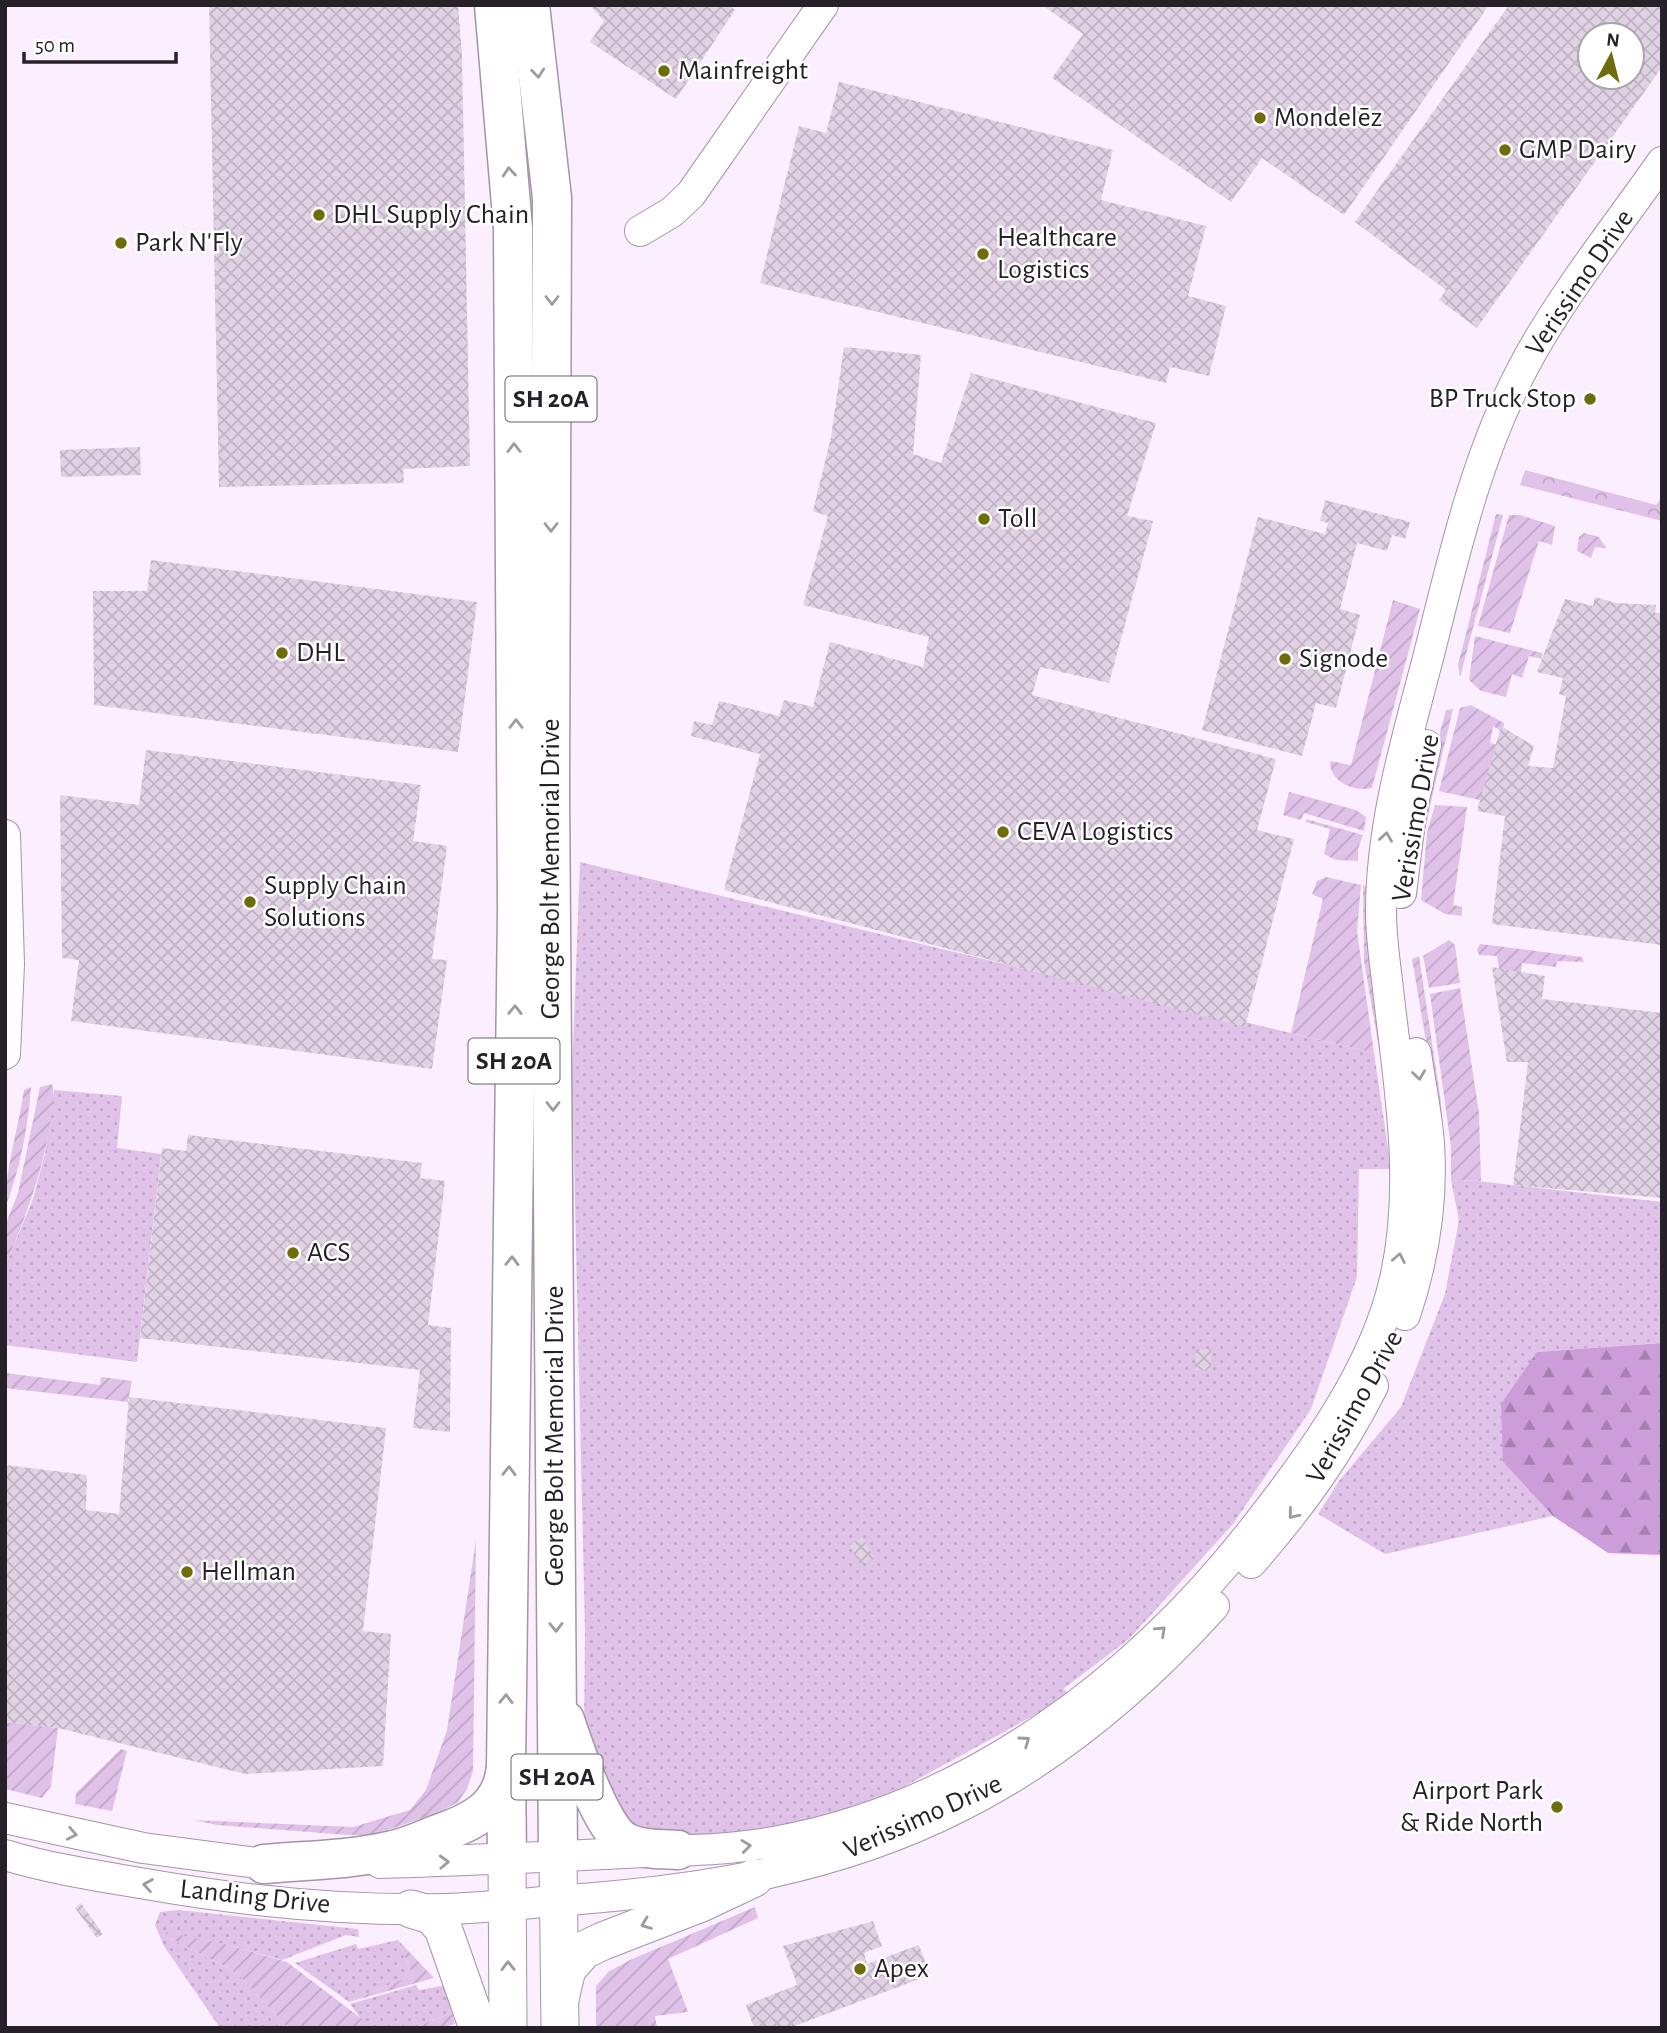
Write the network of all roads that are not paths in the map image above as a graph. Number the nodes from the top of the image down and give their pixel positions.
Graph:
1 (494, 5) edge
2 (530, 5) edge
3 (823, 5) edge
4 (1662, 162) edge
5 (640, 232) dead end
6 (1504, 408) junction
7 (5, 835) edge
8 (5, 1054) edge
9 (557, 1698) junction
10 (506, 1767) junction
11 (5, 1818) edge
12 (678, 1850) junction
13 (5, 1854) edge
14 (558, 1856) junction
15 (507, 1858) junction
16 (264, 1864) junction
17 (754, 1878) junction
18 (558, 1901) junction
19 (508, 1904) junction
20 (411, 1909) junction
21 (560, 2013) edge
22 (478, 2028) edge
23 (508, 2028) edge

10 -> 1 highway, George Bolt Memorial Drive / SH 20A
2 -> 9 highway, George Bolt Memorial Drive / SH 20A
3 - 5 street
4 - 6 street, Verissimo Drive
12 -> 6 street, Verissimo Drive
6 -> 17 street, Verissimo Drive
7 - 8 street
9 - 12 highway
9 - 14 highway, George Bolt Memorial Drive / SH 20A
10 - 15 highway, George Bolt Memorial Drive / SH 20A
10 - 16 highway
11 -> 16 street, Landing Drive
12 - 14 street, Verissimo Drive
20 -> 13 street, Landing Drive
14 - 15 street, Landing Drive
14 - 18 main road, George Bolt Memorial Drive
16 -> 15 street, Landing Drive
15 - 19 main road, George Bolt Memorial Drive
17 - 18 street, Verissimo Drive
17 -> 21 main road
18 - 19 street, Verissimo Drive
18 - 21 main road, George Bolt Memorial Drive
19 - 20 street, Landing Drive
23 -> 19 main road, George Bolt Memorial Drive
20 - 22 main road

